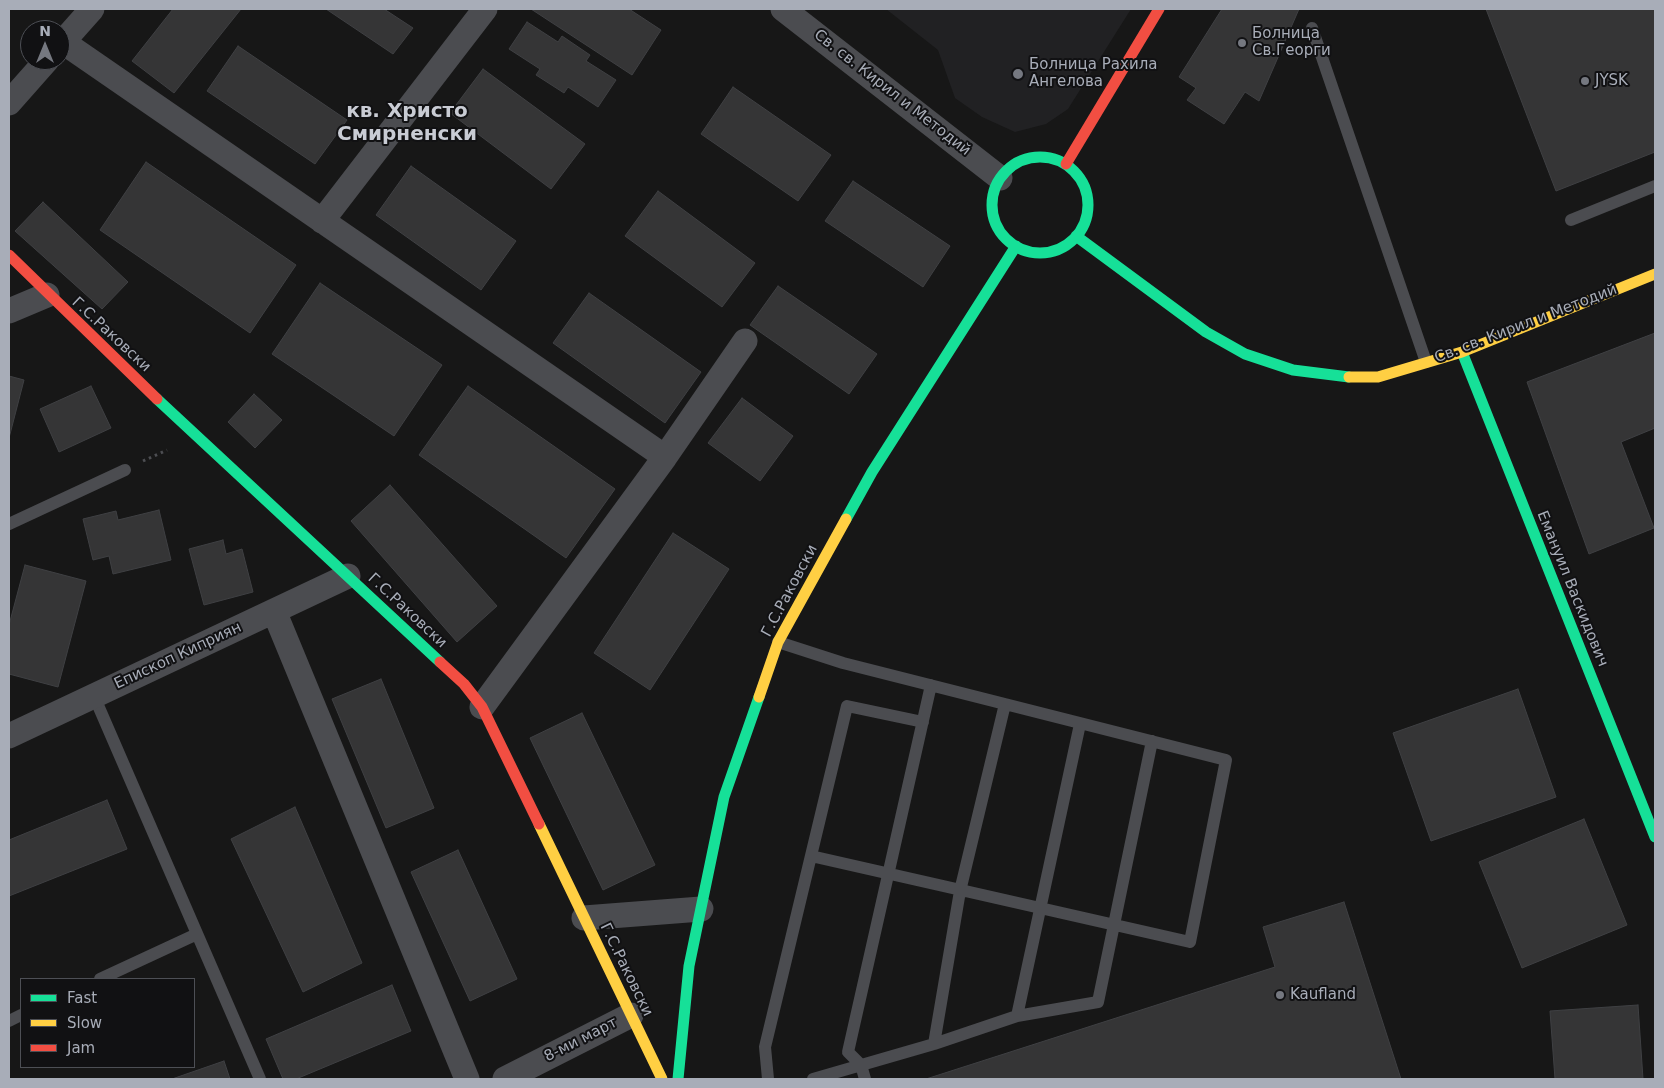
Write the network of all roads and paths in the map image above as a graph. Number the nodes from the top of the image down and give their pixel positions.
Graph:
1 (485, 9) edge
2 (783, 9) edge
3 (1159, 9) edge
4 (82, 12) edge
5 (1312, 28) dead end
6 (70, 29) edge
7 (70, 58) edge
8 (38, 70) edge
9 (9, 103) edge
10 (1066, 164) junction
11 (1000, 178) junction
12 (1655, 186) edge
13 (1571, 220) dead end
14 (322, 221) junction
15 (1076, 236) junction
16 (1016, 246) junction
17 (9, 256) edge
18 (1655, 274) edge
19 (47, 295) junction
20 (9, 312) edge
21 (745, 341) dead end
22 (1462, 352) junction
23 (1426, 362) junction
24 (196, 436) junction
25 (666, 457) junction
26 (125, 470) joint
27 (9, 524) edge
28 (348, 576) junction
29 (274, 611) junction
30 (778, 642) junction
31 (931, 685) junction
32 (94, 696) junction
33 (1005, 704) junction
34 (482, 707) junction
35 (923, 722) junction
36 (1080, 724) junction
37 (9, 736) edge
38 (1152, 741) junction
39 (1655, 837) edge
40 (811, 856) junction
41 (888, 872) junction
42 (960, 891) junction
43 (1040, 907) junction
44 (701, 909) junction
45 (584, 918) junction
46 (1113, 924) junction
47 (197, 934) junction
48 (102, 978) edge
49 (631, 1015) junction
50 (1017, 1016) junction
51 (934, 1044) junction
52 (861, 1066) junction
53 (260, 1079) edge
54 (467, 1079) edge
55 (505, 1079) edge
56 (662, 1079) edge
57 (678, 1079) edge
58 (768, 1079) edge
59 (813, 1079) edge
60 (865, 1079) edge

1 - 14 street
2 - 11 street, Св. св. Кирил и Методий
3 - 10 main road
4 - 6 street
5 - 23 lane
7 - 14 street
8 - 9 street
10 - 11 main road
10 - 15 main road
11 - 16 main road
12 - 13 lane
14 - 25 street
15 - 16 main road
15 - 23 main road, Св. св. Кирил и Методий
16 - 30 main road, Г.С.Раковски
17 - 19 main road, Г.С.Раковски
18 - 22 main road, Св. св. Кирил и Методий
19 - 20 street
19 - 24 main road, Г.С.Раковски
21 - 25 street
22 - 23 main road, Св. св. Кирил и Методий
22 - 39 main road, Емануил Васкидович
24 - 26 path
24 - 28 main road, Г.С.Раковски
25 - 34 street
26 - 27 lane
28 - 29 street, Епископ Киприян
28 - 34 main road, Г.С.Раковски
29 - 32 street, Епископ Киприян
29 - 54 street
30 - 31 lane
30 - 44 main road, Г.С.Раковски
31 - 33 lane
31 - 35 lane
32 - 37 street, Епископ Киприян
32 - 47 lane
33 - 36 lane
33 - 42 lane
34 - 45 main road, Г.С.Раковски
35 - 40 lane
35 - 41 lane
36 - 38 lane
36 - 43 lane
38 - 46 lane
38 - 46 lane
40 - 41 lane
40 - 58 lane
41 - 42 lane
41 - 52 lane
42 - 43 lane
42 - 51 lane
43 - 46 lane
43 - 50 lane
44 - 45 street
44 - 57 main road, Г.С.Раковски
45 - 49 main road, Г.С.Раковски
46 - 50 lane
47 - 48 lane
47 - 53 lane
49 - 55 street, 8-ми март
49 - 56 main road, Г.С.Раковски
50 - 51 lane
51 - 52 lane
52 - 59 lane
52 - 60 lane

